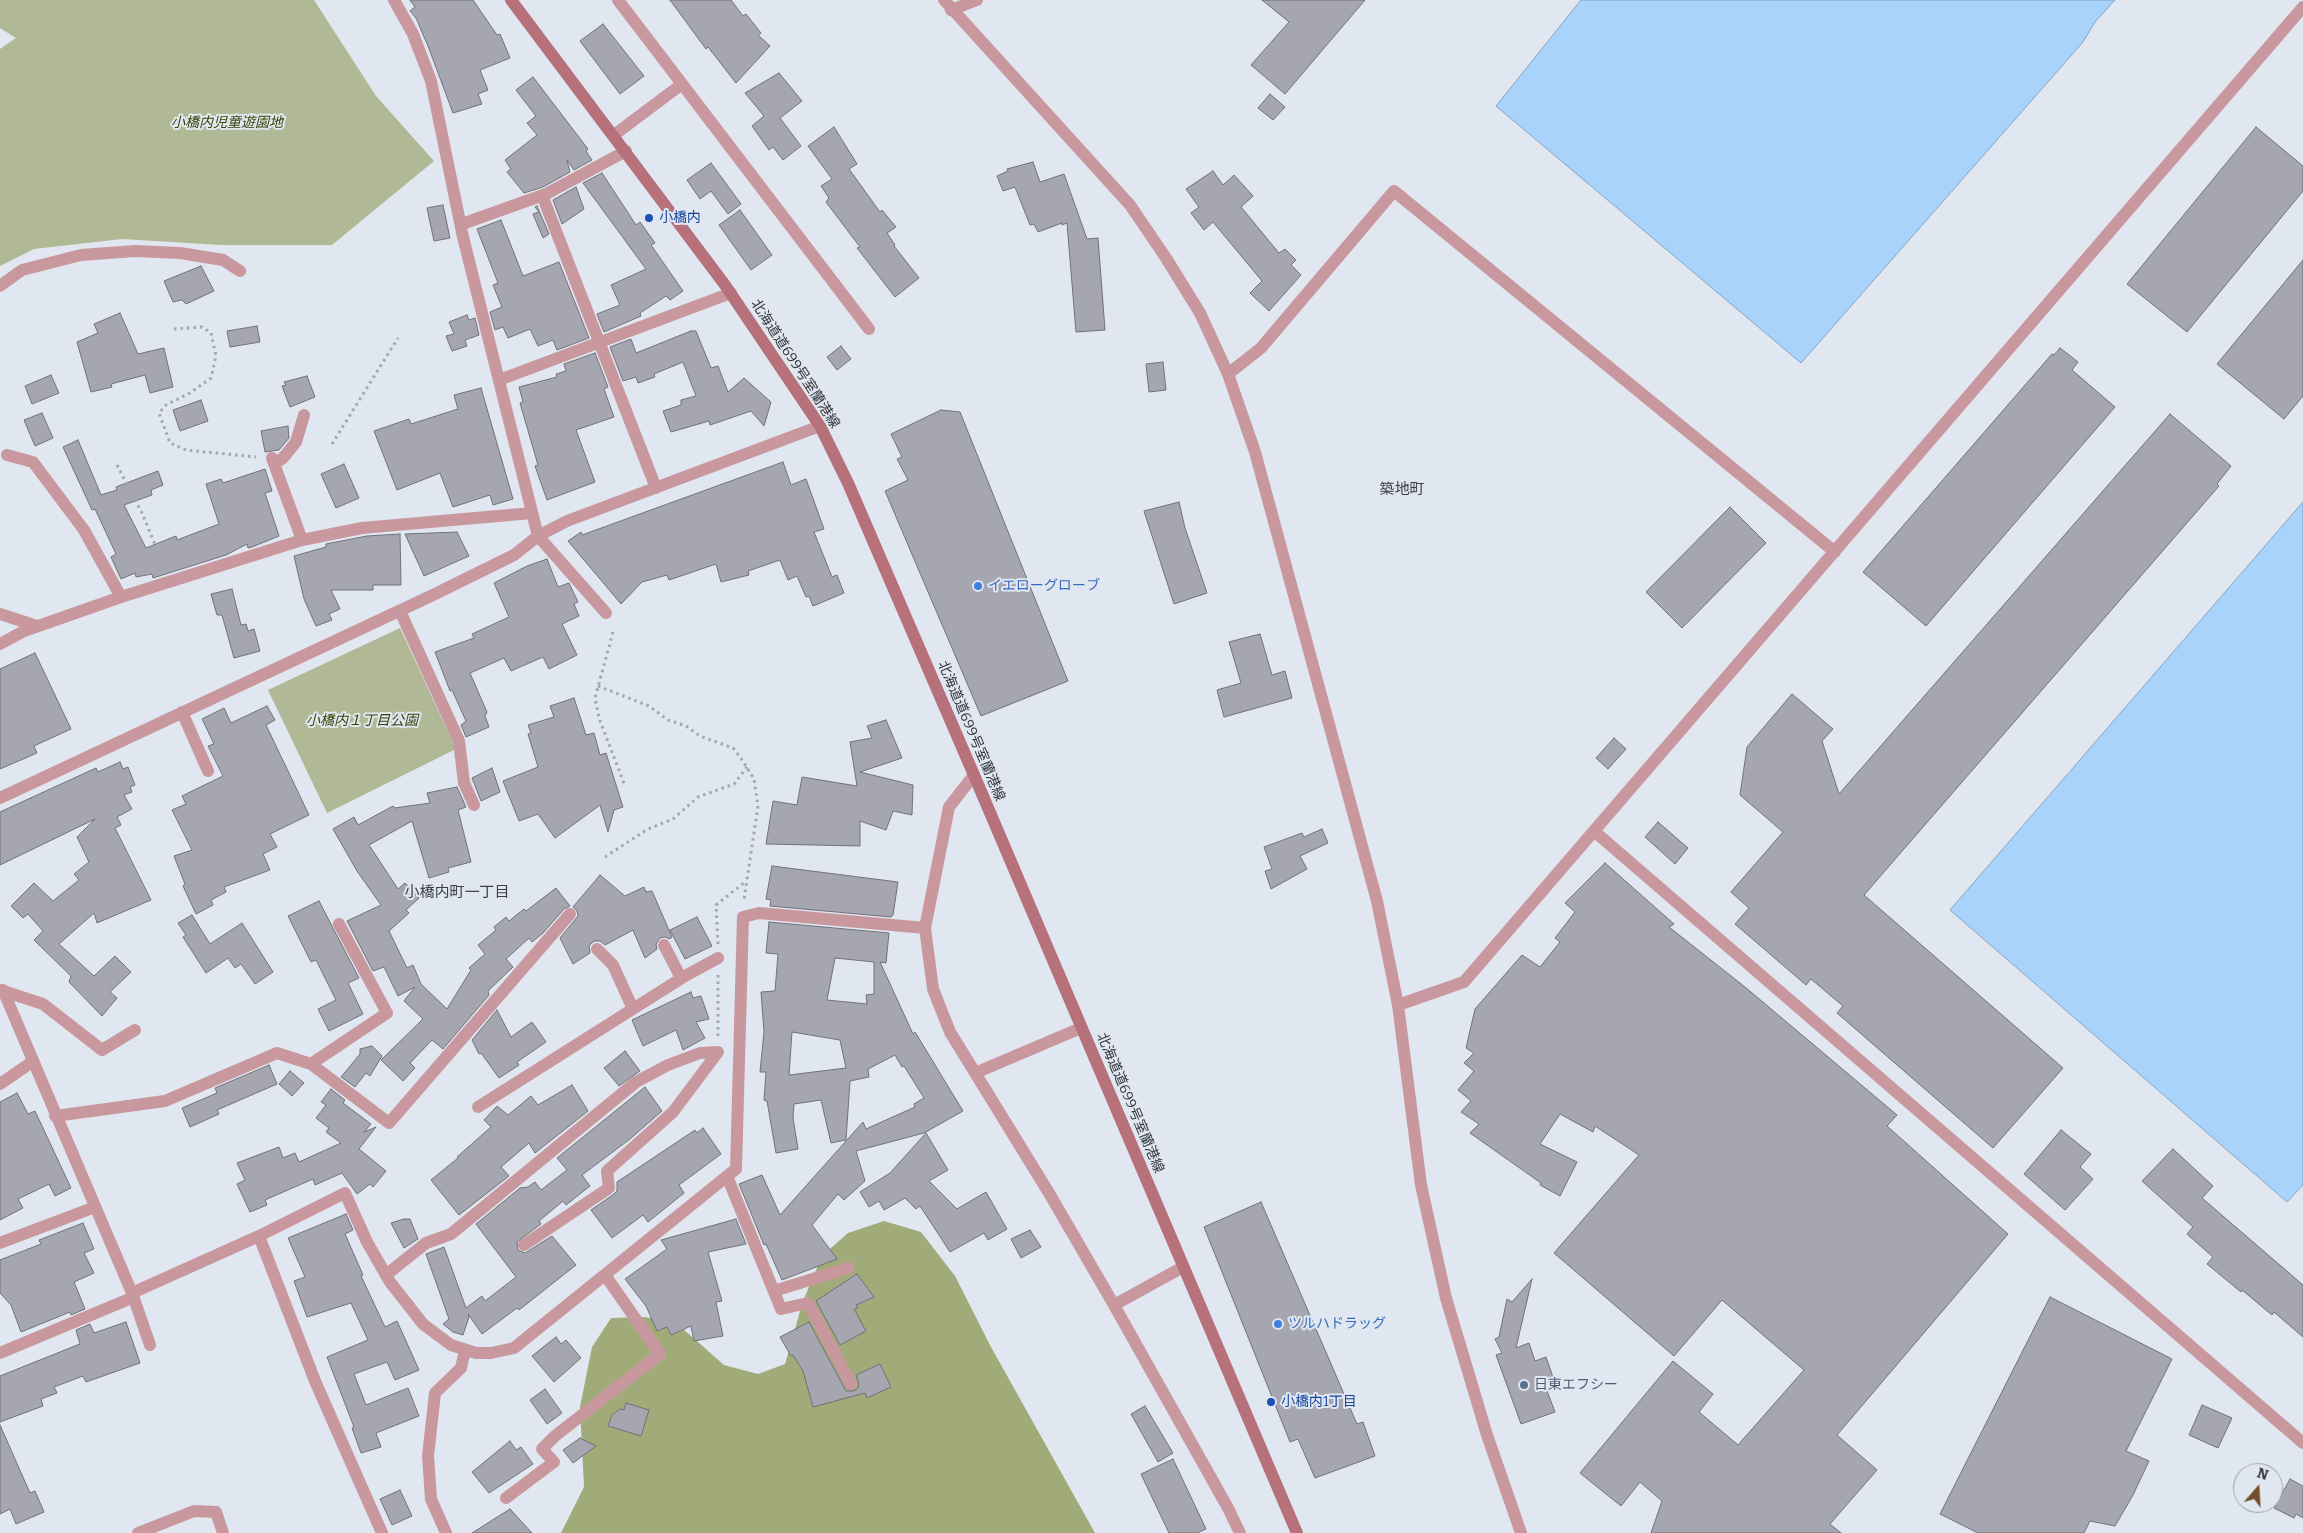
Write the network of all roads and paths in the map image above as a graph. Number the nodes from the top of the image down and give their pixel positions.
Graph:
1 (394, 0) edge
2 (511, 0) edge
3 (618, 0) edge
4 (977, 0) edge
5 (948, 5) edge
6 (2303, 7) edge
7 (682, 84) junction
8 (614, 136) junction
9 (626, 151) junction
10 (542, 195) junction
11 (462, 224) junction
12 (240, 271) dead end
13 (0, 286) edge
14 (731, 293) junction
15 (174, 329) dead end
16 (869, 329) dead end
17 (398, 338) dead end
18 (601, 342) junction
19 (1228, 374) junction
20 (499, 380) junction
21 (304, 416) dead end
22 (820, 426) junction
23 (332, 444) dead end
24 (7, 455) dead end
25 (273, 461) junction
26 (117, 465) dead end
27 (656, 488) junction
28 (532, 514) junction
29 (538, 536) junction
30 (302, 540) junction
31 (1836, 552) junction
32 (170, 582) junction
33 (121, 597) junction
34 (400, 610) junction
35 (606, 613) dead end
36 (0, 614) edge
37 (37, 626) junction
38 (613, 632) dead end
39 (0, 644) edge
40 (598, 686) junction
41 (182, 712) junction
42 (747, 767) junction
43 (208, 771) dead end
44 (974, 775) junction
45 (626, 786) dead end
46 (0, 798) edge
47 (474, 805) dead end
48 (1594, 831) junction
49 (605, 857) dead end
50 (570, 914) dead end
51 (743, 917) junction
52 (339, 924) dead end
53 (925, 928) junction
54 (664, 945) dead end
55 (597, 949) dead end
56 (718, 958) dead end
57 (681, 978) junction
58 (2, 990) edge
59 (1398, 1005) junction
60 (633, 1009) junction
61 (1081, 1028) junction
62 (136, 1030) dead end
63 (32, 1062) junction
64 (311, 1064) junction
65 (975, 1073) junction
66 (0, 1084) edge
67 (478, 1107) dead end
68 (56, 1116) junction
69 (727, 1176) junction
70 (95, 1207) junction
71 (259, 1236) junction
72 (0, 1243) edge
73 (524, 1245) dead end
74 (1183, 1267) junction
75 (848, 1268) dead end
76 (386, 1275) junction
77 (605, 1275) junction
78 (774, 1291) junction
79 (133, 1295) junction
80 (1114, 1304) junction
81 (150, 1345) dead end
82 (465, 1350) junction
83 (0, 1353) edge
84 (851, 1384) dead end
85 (2303, 1444) edge
86 (506, 1498) dead end
87 (138, 1533) edge
88 (223, 1533) edge
89 (382, 1533) edge
90 (446, 1533) edge
91 (1240, 1533) edge
92 (1297, 1533) edge
93 (1521, 1533) edge

1 - 11 street
2 - 8 main road, 北海道道699号室蘭港線
3 - 7 street
4 - 5 street
5 - 19 street
6 - 31 street
7 - 8 street
7 - 16 street
8 - 9 main road, 北海道道699号室蘭港線
9 - 10 street
9 - 14 main road, 北海道道699号室蘭港線
10 - 11 street
10 - 18 street
11 - 20 street
12 - 13 street
14 - 18 street
14 - 22 main road, 北海道道699号室蘭港線
15 - 25 path
17 - 23 path
18 - 20 street
18 - 27 street
19 - 31 street
19 - 59 street
20 - 28 street
21 - 25 street
22 - 27 street
22 - 44 main road, 北海道道699号室蘭港線
24 - 33 street
25 - 30 street
26 - 32 path
27 - 29 street
28 - 29 street
28 - 30 street
29 - 34 street
29 - 35 street
30 - 32 street
31 - 48 street
32 - 33 street
33 - 37 street
34 - 41 street
34 - 47 street
36 - 37 street
37 - 39 street
38 - 40 path
40 - 42 path
40 - 45 path
41 - 43 street
41 - 46 street
42 - 49 path
42 - 51 path
44 - 53 street
44 - 61 main road, 北海道道699号室蘭港線
48 - 59 street
48 - 85 street
50 - 64 street
51 - 53 street
51 - 69 street
52 - 64 street
53 - 65 street
54 - 57 street
55 - 60 street
56 - 57 street
57 - 60 street
58 - 62 street
58 - 63 street
59 - 93 street
60 - 67 street
61 - 65 street
61 - 74 main road, 北海道道699号室蘭港線
63 - 66 street
63 - 68 street
64 - 68 street
65 - 80 street
68 - 70 street
69 - 77 street
69 - 78 street
70 - 72 street
70 - 79 street
71 - 76 street
71 - 79 street
71 - 89 street
73 - 76 street
74 - 80 street
74 - 92 main road, 北海道道699号室蘭港線
75 - 78 street
76 - 82 street
77 - 82 street
77 - 86 street
78 - 84 street
79 - 81 street
79 - 83 street
80 - 91 street
82 - 90 street
87 - 88 street

